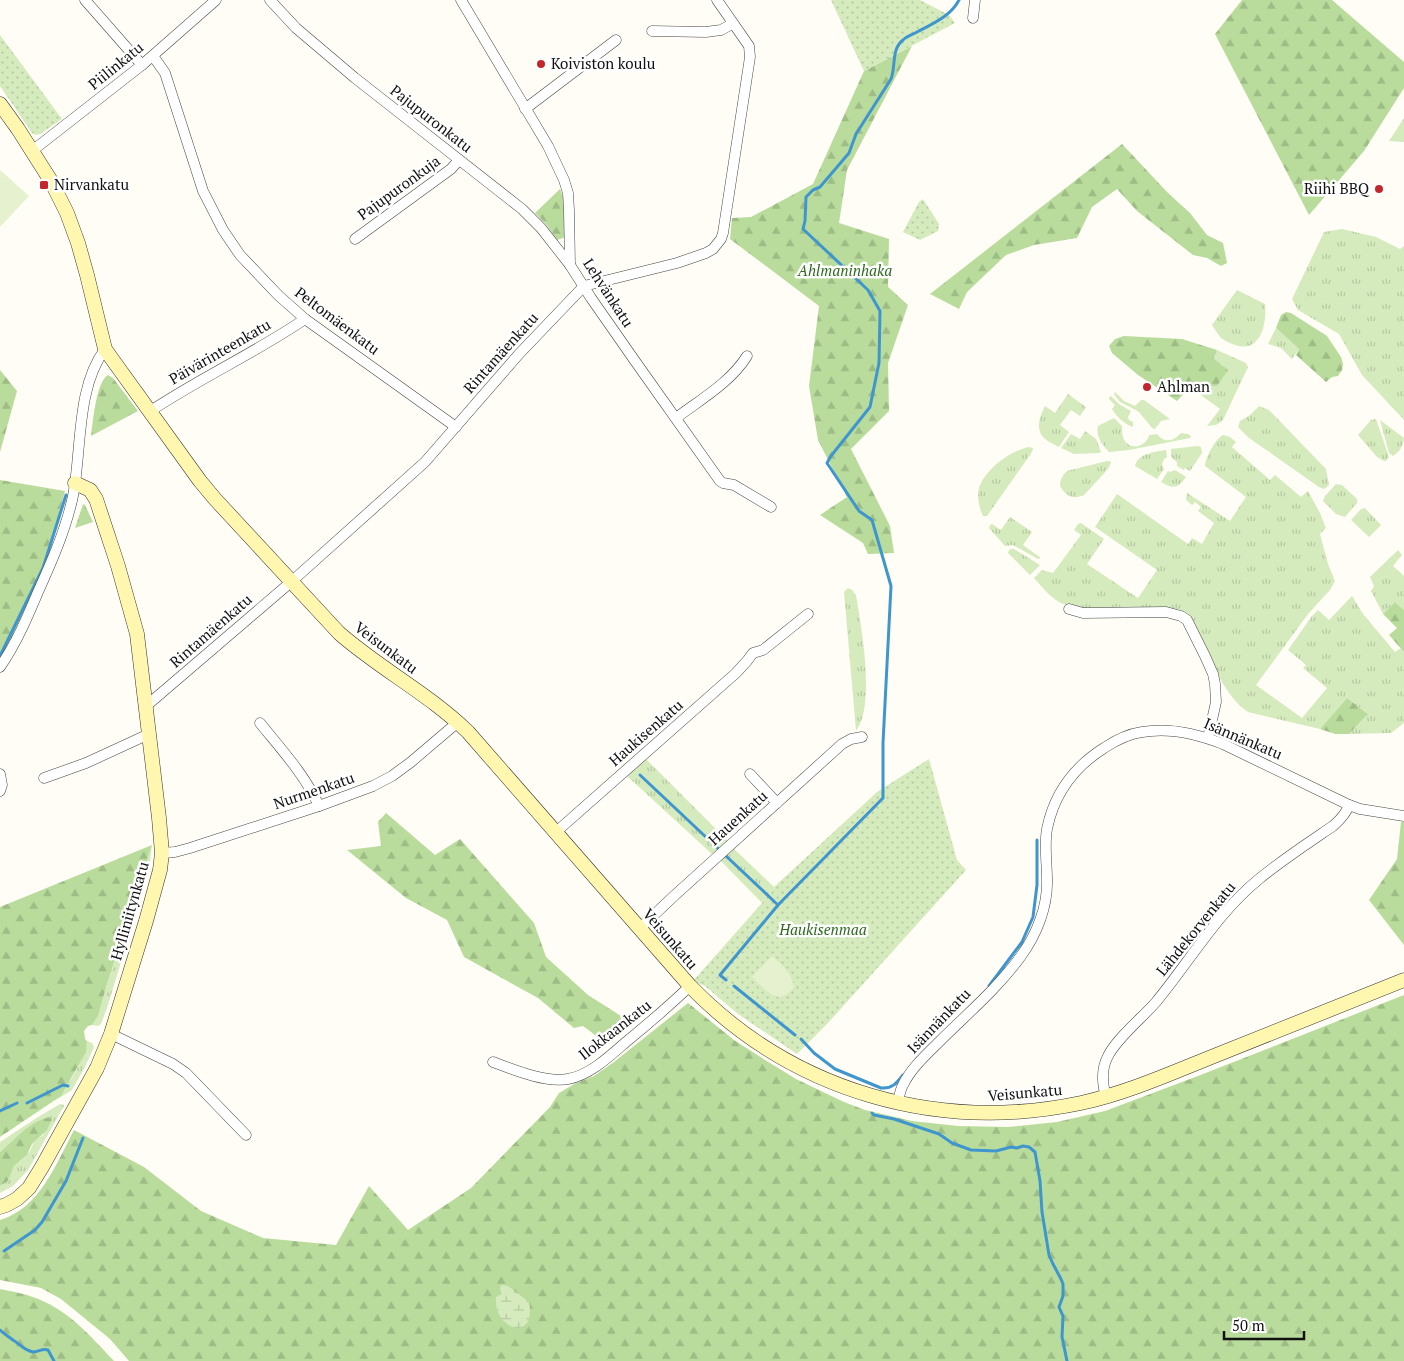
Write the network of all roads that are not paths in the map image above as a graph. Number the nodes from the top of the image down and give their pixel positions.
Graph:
1 (85, 0) edge
2 (216, 0) edge
3 (270, 0) edge
4 (461, 0) edge
5 (717, 0) edge
6 (975, 0) edge
7 (973, 18) dead end
8 (732, 24) junction
9 (652, 31) dead end
10 (616, 40) dead end
11 (153, 56) junction
12 (142, 65) junction
13 (0, 104) edge
14 (525, 109) junction
15 (32, 151) junction
16 (459, 160) junction
17 (355, 239) dead end
18 (570, 265) junction
19 (584, 286) junction
20 (305, 319) junction
21 (105, 349) junction
22 (747, 356) dead end
23 (149, 412) junction
24 (676, 418) junction
25 (456, 427) junction
26 (75, 483) junction
27 (771, 507) dead end
28 (291, 582) junction
29 (1069, 609) dead end
30 (808, 614) dead end
31 (0, 667) edge
32 (145, 707) junction
33 (458, 722) junction
34 (260, 723) dead end
35 (149, 734) junction
36 (862, 737) dead end
37 (1208, 738) junction
38 (0, 774) edge
39 (750, 774) dead end
40 (44, 778) dead end
41 (0, 791) edge
42 (777, 803) junction
43 (1348, 805) junction
44 (319, 806) junction
45 (1404, 816) edge
46 (556, 832) junction
47 (162, 853) junction
48 (639, 928) junction
49 (1404, 980) edge
50 (690, 986) junction
51 (111, 1034) junction
52 (493, 1062) dead end
53 (1106, 1097) junction
54 (898, 1103) junction
55 (246, 1135) dead end
56 (0, 1207) edge

1 - 12 street
2 - 11 street, Piilinkatu
3 - 16 street, Pajupuronkatu
4 - 14 street, Lehvänkatu
5 - 8 street
6 - 7 street
8 - 9 street
8 - 19 street
10 - 14 street
11 - 12 street, Piilinkatu
11 - 20 street, Peltomäenkatu
12 - 15 street, Piilinkatu
13 - 15 street
14 - 18 street, Lehvänkatu
15 - 21 street
16 - 17 street, Pajupuronkuja
16 - 18 street, Pajupuronkatu
18 - 19 street, Lehvänkatu
19 - 24 street, Lehvänkatu
19 - 25 street, Rintamäenkatu
20 - 23 street, Päivärinteenkatu
20 - 25 street, Peltomäenkatu
21 - 23 street, Veisunkatu
21 - 26 street
22 - 24 street
23 - 28 street, Veisunkatu
24 - 27 street, Lehvänkatu
25 - 28 street, Rintamäenkatu
26 - 31 street
26 - 32 street, Hylliniitynkatu
28 - 32 street, Rintamäenkatu
28 - 33 street, Veisunkatu
29 - 37 street
30 - 46 street, Haukisenkatu
32 - 35 street, Hylliniitynkatu
33 - 44 street, Nurmenkatu
33 - 46 street, Veisunkatu
34 - 44 street
35 - 40 street
35 - 47 street, Hylliniitynkatu
36 - 42 street, Hauenkatu
37 - 43 street, Isännänkatu
37 - 54 street, Isännänkatu
38 - 41 street
39 - 42 street
42 - 48 street, Hauenkatu
43 - 45 street, Isännänkatu
43 - 53 street, Lähdekorvenkatu
44 - 47 street, Nurmenkatu
46 - 48 street, Veisunkatu
47 - 51 street, Hylliniitynkatu
48 - 50 street, Veisunkatu
49 - 53 street, Veisunkatu
50 - 52 street, Ilokkaankatu
50 - 54 street, Veisunkatu
51 - 55 street
51 - 56 street, Hylliniitynkatu
53 - 54 street, Veisunkatu

